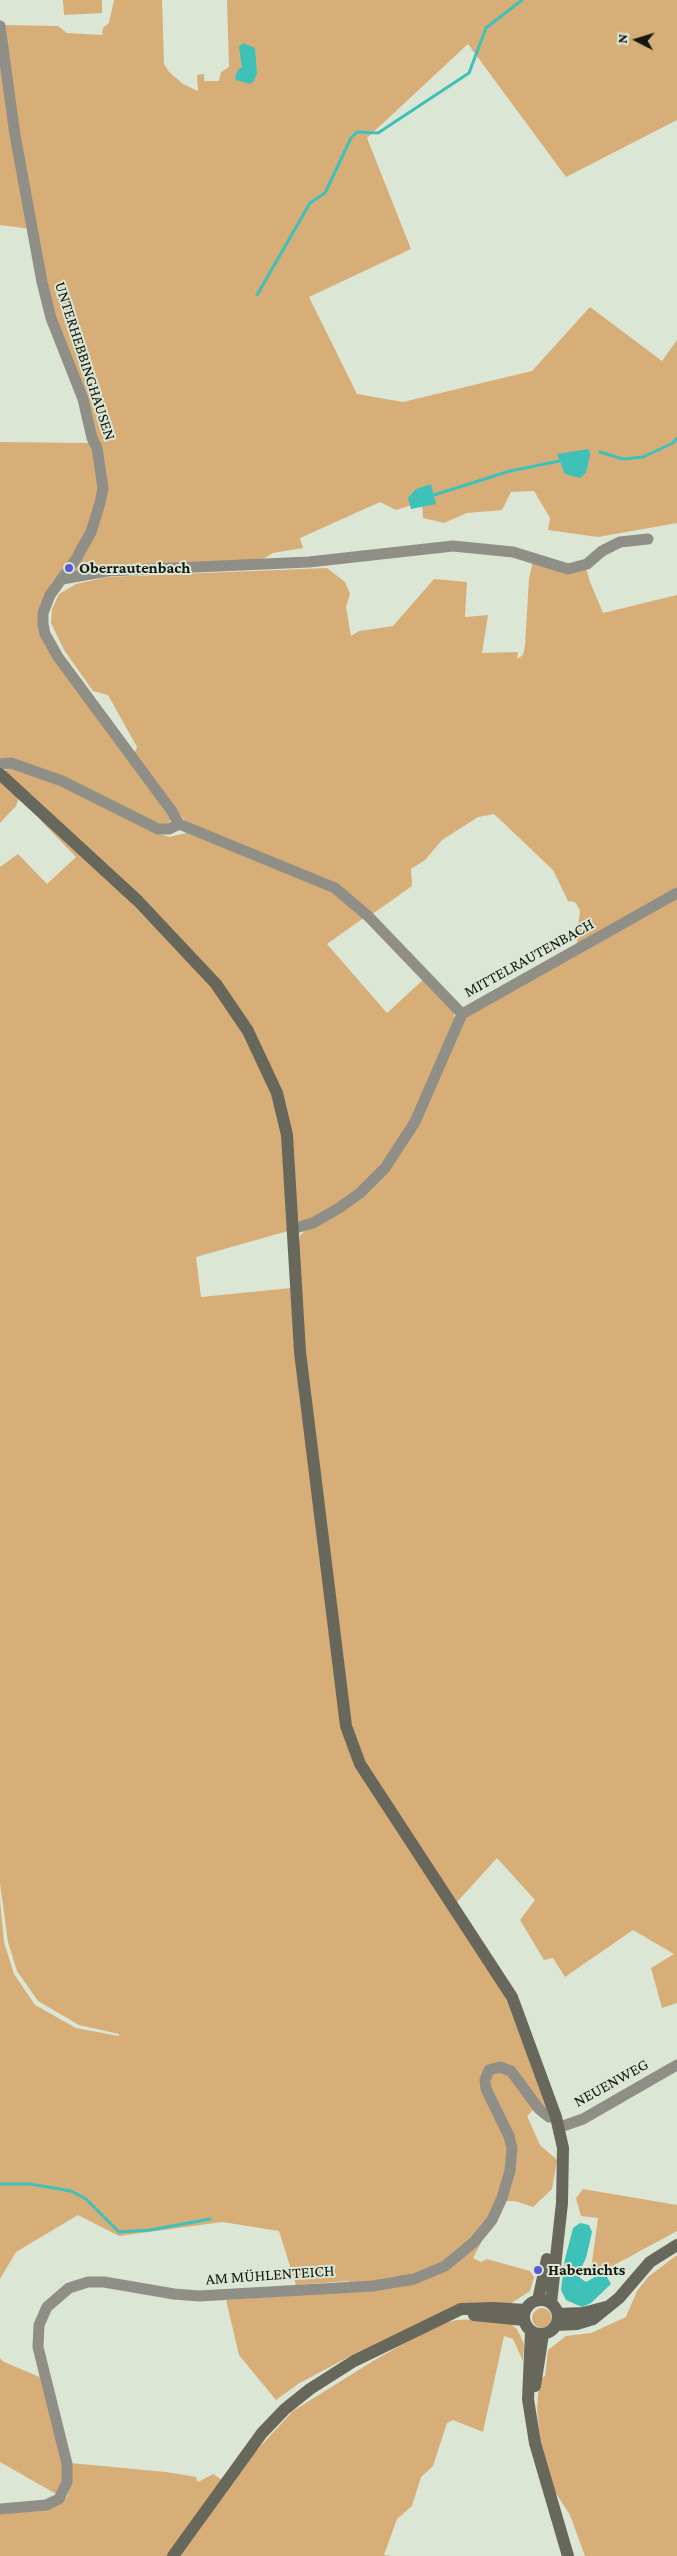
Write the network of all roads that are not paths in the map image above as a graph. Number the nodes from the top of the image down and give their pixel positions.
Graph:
1 (0, 26) edge
2 (648, 540) dead end
3 (62, 579) junction
4 (0, 764) edge
5 (0, 774) edge
6 (179, 824) junction
7 (677, 893) edge
8 (462, 1014) junction
9 (292, 1229) junction
10 (677, 2065) edge
11 (558, 2122) junction
12 (677, 2246) edge
13 (545, 2301) junction
14 (524, 2315) junction
15 (557, 2319) junction
16 (537, 2333) junction
17 (0, 2509) edge
18 (173, 2556) edge
19 (568, 2556) edge

1 - 3 street, UNTERHEBBINGHAUSEN
2 - 3 street
3 - 6 street
4 - 6 street
5 - 9 main road
6 - 8 street
7 - 8 street, MITTELRAUTENBACH
8 - 9 street, MITTELRAUTENBACH
9 - 11 main road
10 - 11 street, NEUENWEG
11 - 13 main road
11 - 17 street, AM MÜHLENTEICH
12 - 15 main road
13 - 14 main road
13 - 15 main road
14 - 16 main road
14 - 18 main road
15 - 16 main road
16 - 19 main road

